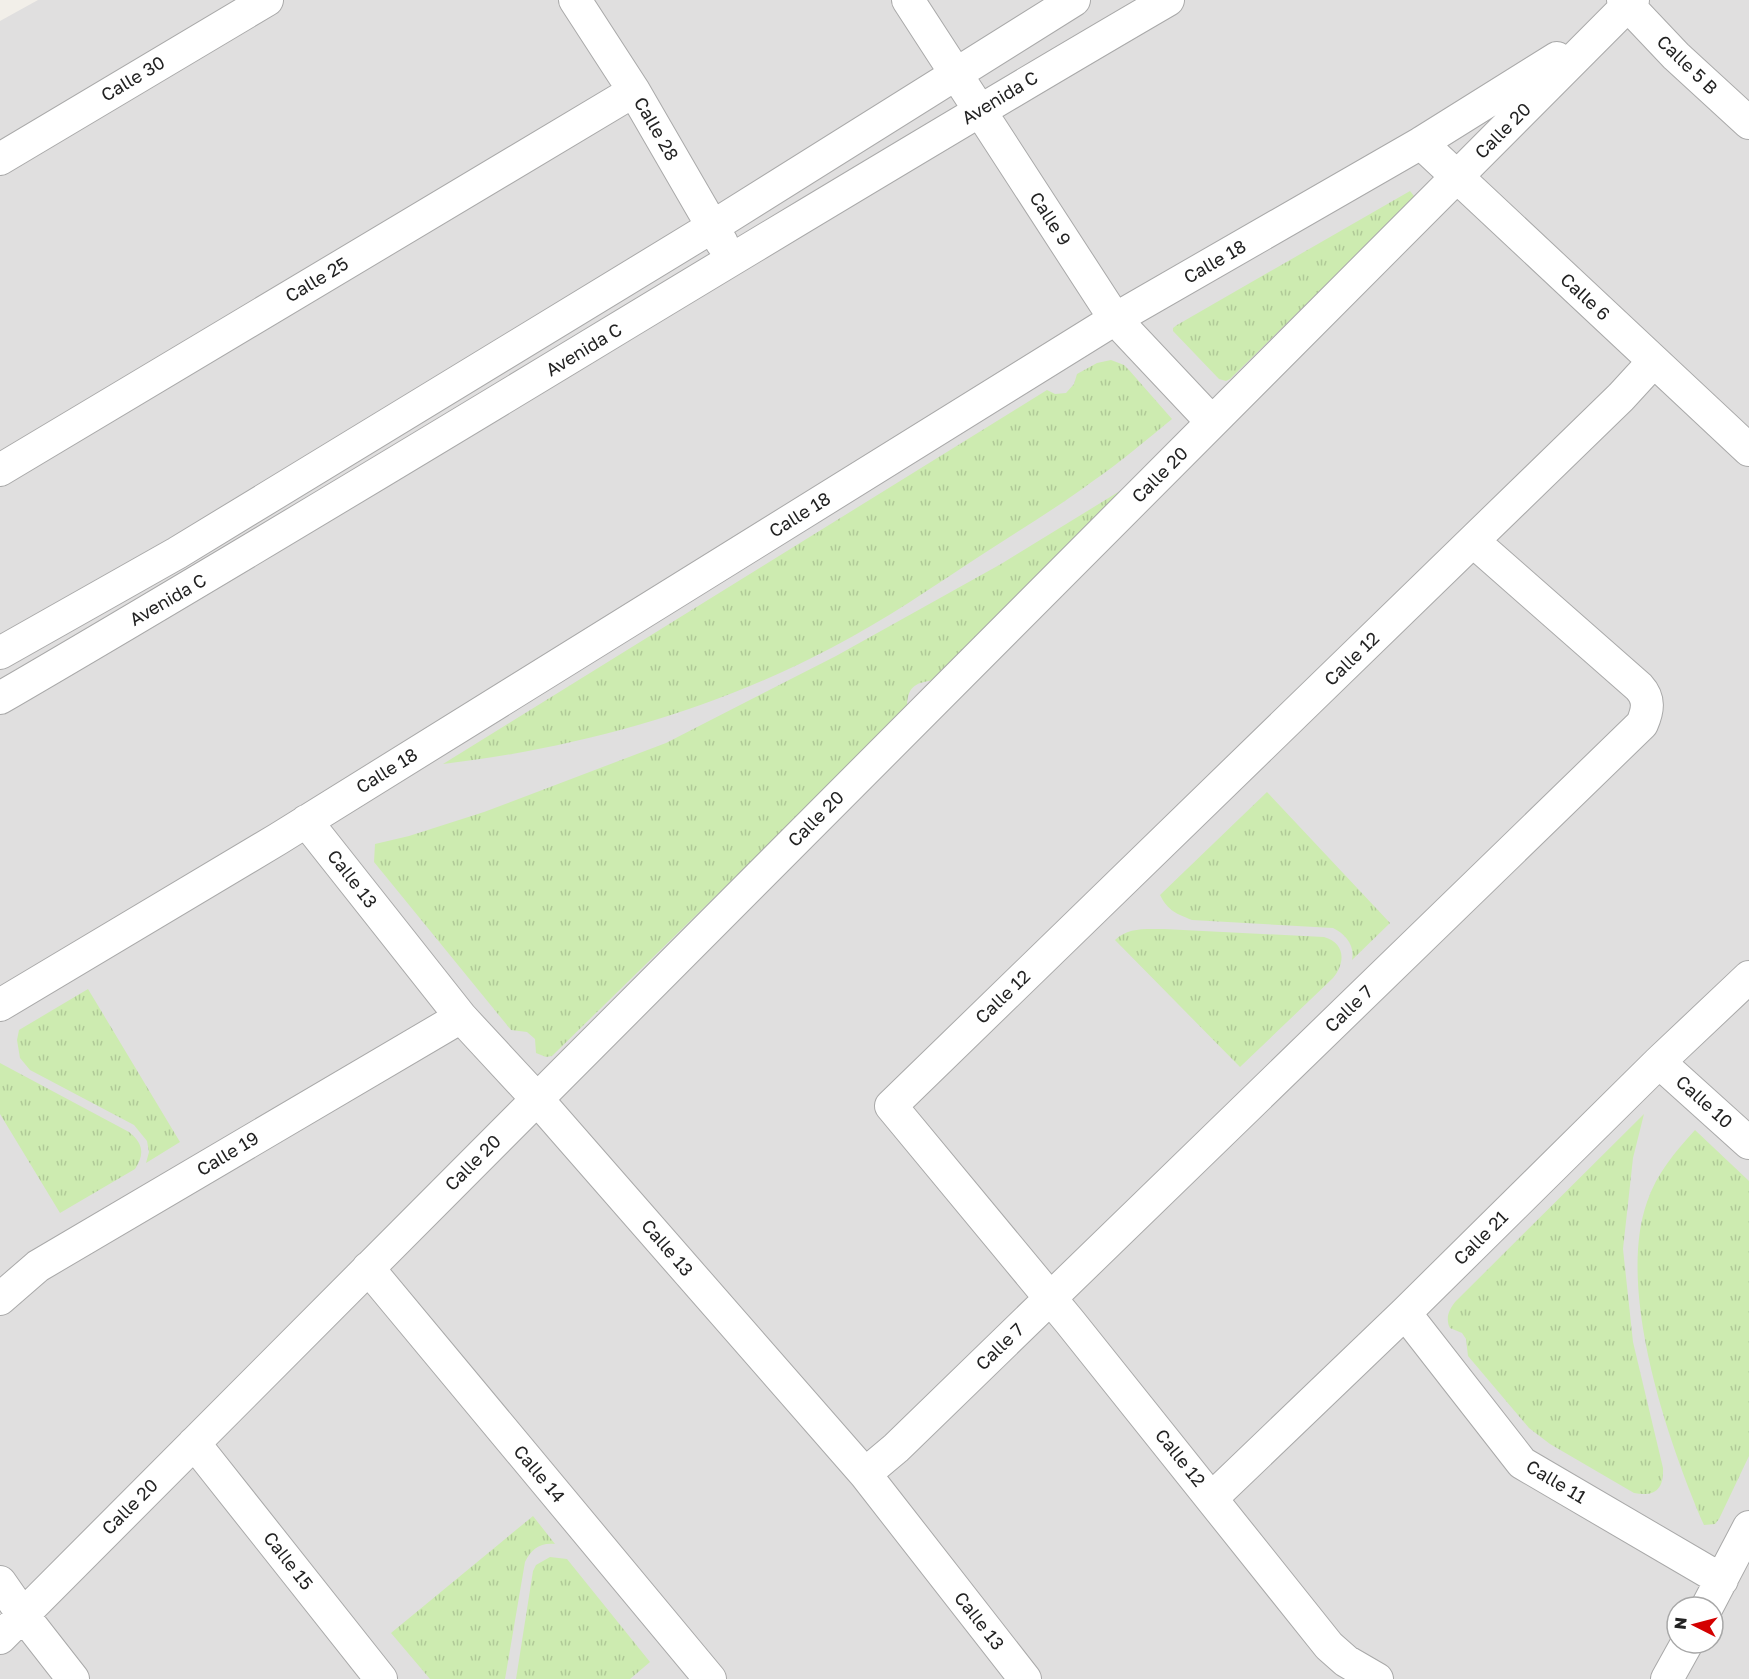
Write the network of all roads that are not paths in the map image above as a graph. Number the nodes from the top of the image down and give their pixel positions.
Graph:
1 (267, 0) edge
2 (575, 0) edge
3 (908, 0) edge
4 (1074, 0) edge
5 (1168, 0) edge
6 (1628, 2) edge
7 (1604, 29) junction
8 (955, 74) junction
9 (634, 91) junction
10 (979, 110) junction
11 (1749, 123) edge
12 (1421, 143) junction
13 (0, 159) edge
14 (1457, 176) junction
15 (712, 227) junction
16 (732, 260) junction
17 (1115, 319) junction
18 (1654, 361) junction
19 (1212, 422) junction
20 (1749, 450) edge
21 (0, 470) edge
22 (1473, 541) junction
23 (0, 653) edge
24 (0, 698) edge
25 (306, 821) junction
26 (1749, 977) edge
27 (0, 1005) edge
28 (461, 1017) junction
29 (1659, 1062) junction
30 (537, 1099) junction
31 (1749, 1143) edge
32 (368, 1268) junction
33 (1050, 1298) junction
34 (0, 1299) edge
35 (1405, 1313) junction
36 (194, 1443) junction
37 (866, 1474) junction
38 (1212, 1498) junction
39 (1749, 1527) edge
40 (0, 1582) edge
41 (1714, 1594) edge
42 (23, 1615) junction
43 (0, 1638) edge
44 (1680, 1655) edge
45 (73, 1679) edge
46 (381, 1679) edge
47 (710, 1679) edge
48 (1025, 1679) edge
49 (1377, 1679) edge
50 (1667, 1679) edge

1 - 13 street, Calle 30
2 - 9 street, Calle 28
3 - 8 street, Calle 9
4 - 8 street, Avenida C
5 - 10 street, Avenida C
6 - 7 street, Calle 20
6 - 11 street, Calle 5 B
7 - 12 street, Calle 18
7 - 14 street, Calle 20
8 - 10 street, Calle 9
8 - 15 street, Avenida C
9 - 15 street, Calle 28
9 - 21 street, Calle 25
10 - 16 street, Avenida C
10 - 17 street, Calle 9
12 - 14 street, Calle 6
12 - 17 street, Calle 18
14 - 18 street, Calle 6
14 - 19 street, Calle 20
15 - 16 street, Calle 28
15 - 23 street, Avenida C
16 - 24 street, Avenida C
17 - 19 street, Calle 9
17 - 25 street, Calle 18
18 - 20 street, Calle 6
18 - 22 street, Calle 12
19 - 30 street, Calle 20
22 - 33 street, Calle 12
22 - 33 street, Calle 7
25 - 27 street, Calle 18
25 - 28 street, Calle 13
26 - 29 street, Calle 21
28 - 30 street, Calle 13
28 - 34 street, Calle 19
29 - 31 street, Calle 10
29 - 35 street, Calle 21
30 - 32 street, Calle 20
30 - 37 street, Calle 13
32 - 36 street, Calle 20
32 - 47 street, Calle 14
33 - 37 street, Calle 7
33 - 38 street, Calle 12
35 - 38 street, Calle 21
35 - 41 street, Calle 11
36 - 42 street, Calle 20
36 - 46 street, Calle 15
37 - 48 street, Calle 13
38 - 49 street, Calle 12
39 - 41 street
40 - 42 street
42 - 43 street, Calle 20
42 - 45 street
44 - 50 street

